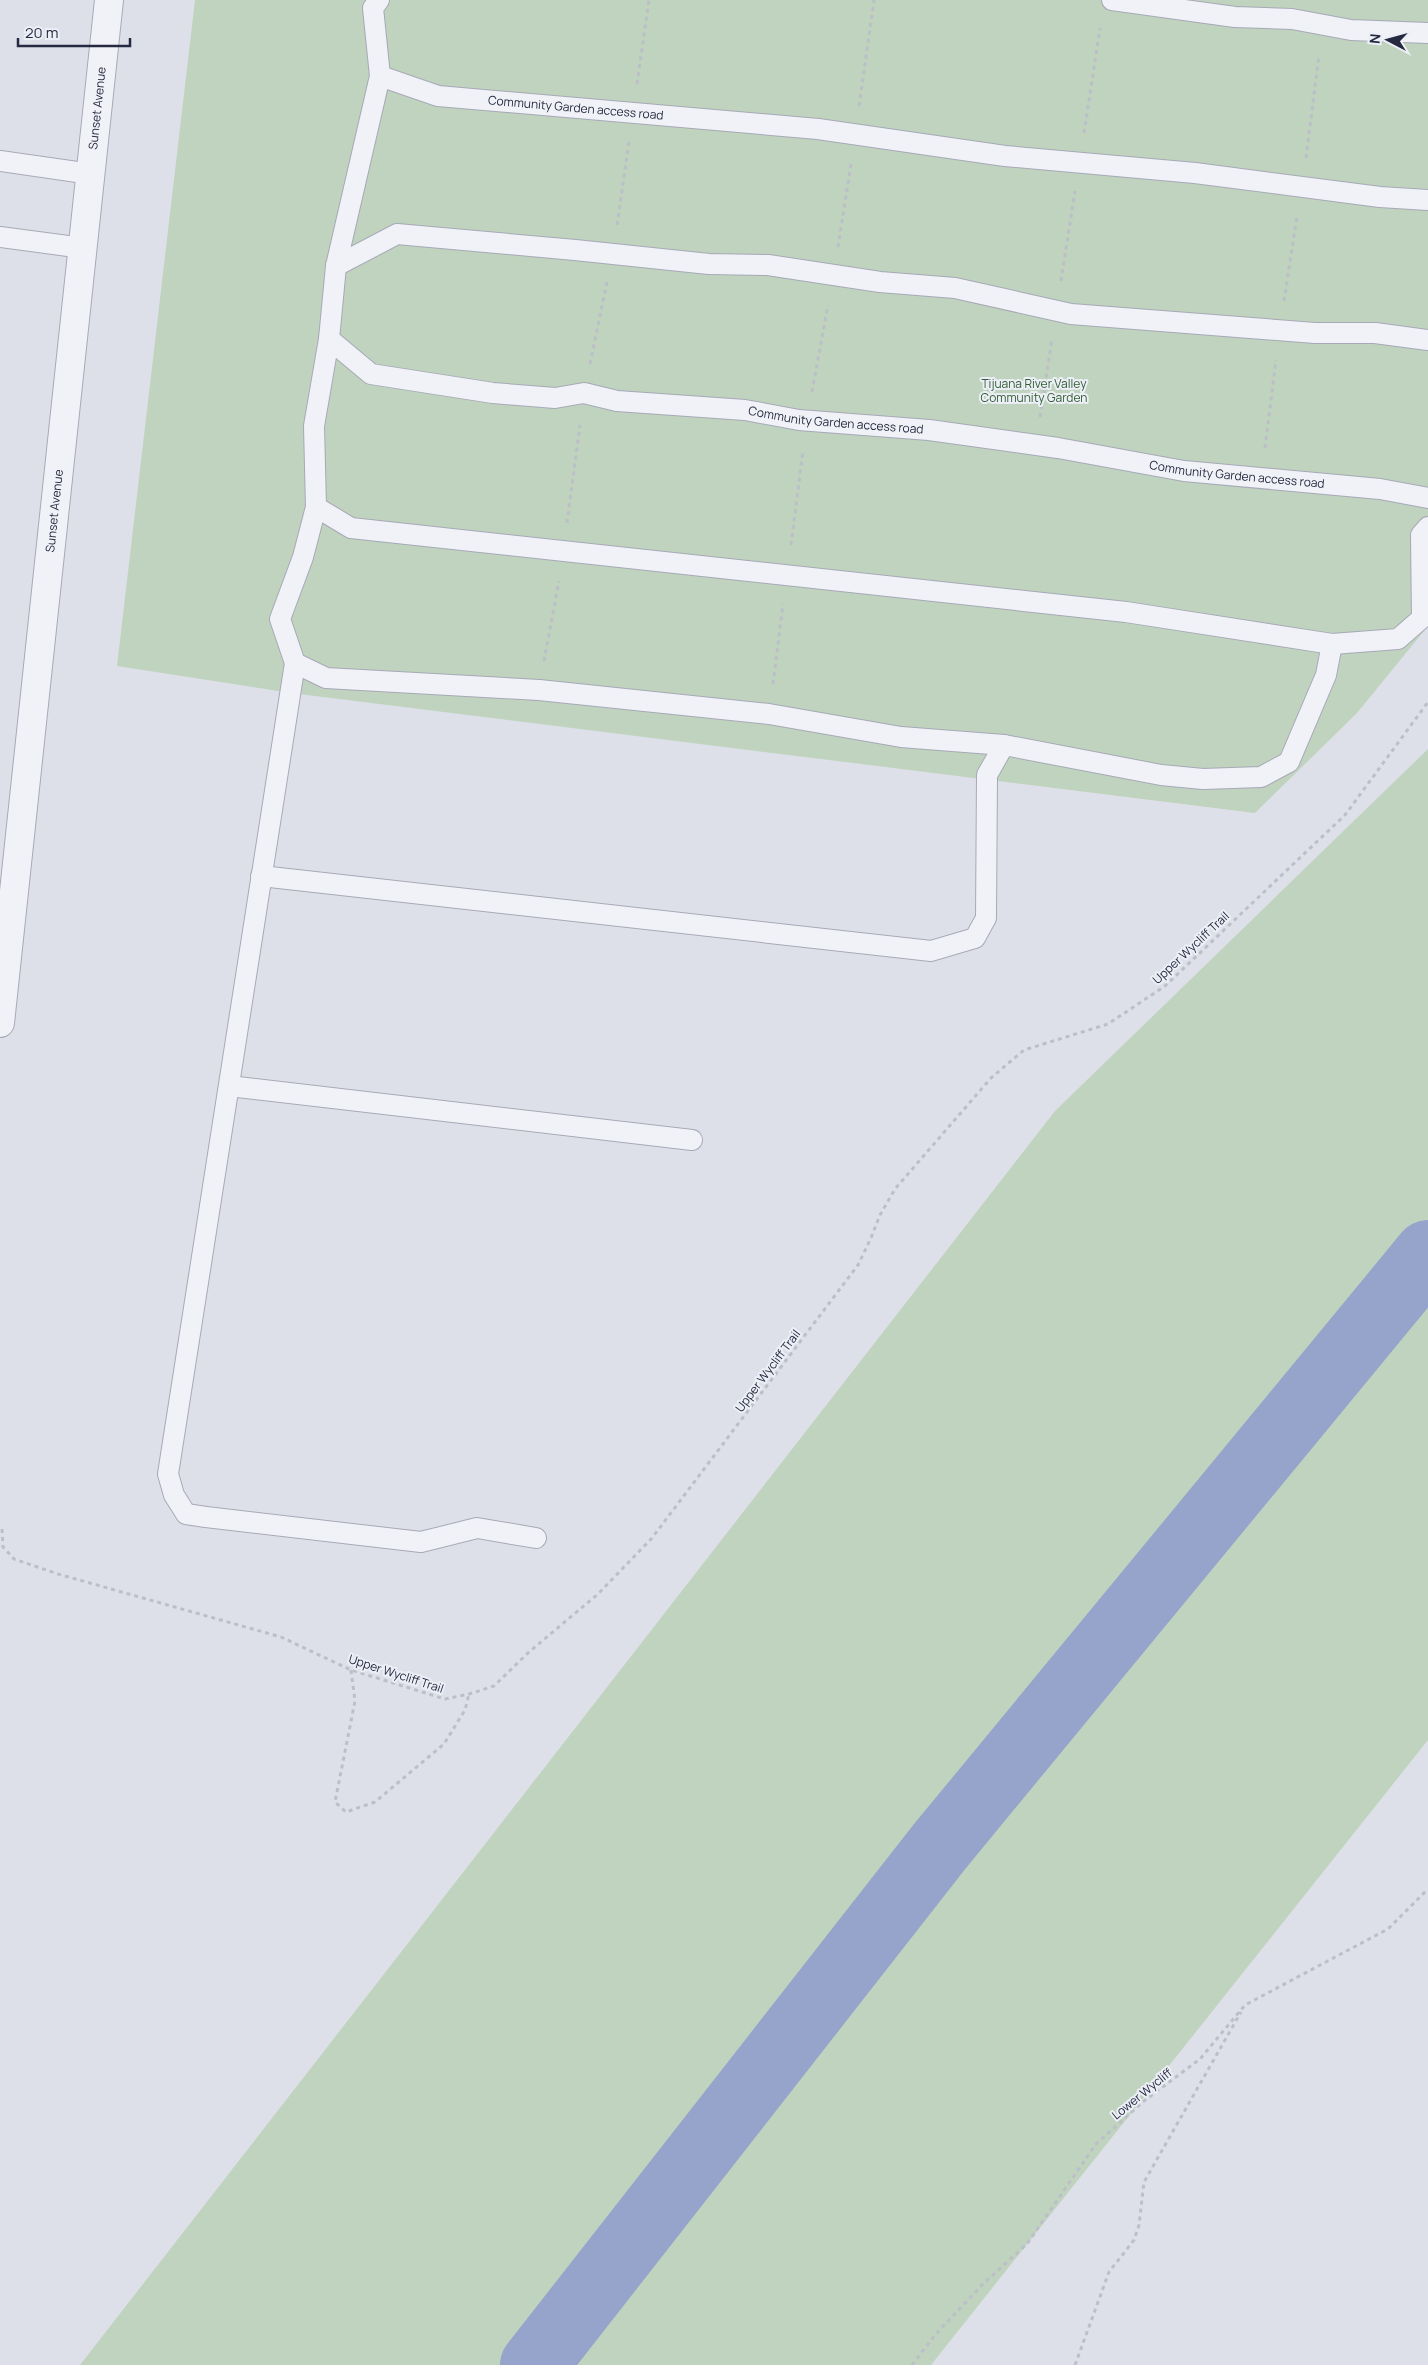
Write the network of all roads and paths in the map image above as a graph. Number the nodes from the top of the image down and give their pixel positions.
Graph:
1 (109, 0) edge
2 (379, 0) edge
3 (649, 0) edge
4 (874, 0) edge
5 (1112, 0) edge
6 (1101, 19) dead end
7 (1323, 25) junction
8 (1428, 33) edge
9 (380, 76) junction
10 (633, 112) junction
11 (856, 134) junction
12 (0, 161) edge
13 (1079, 163) junction
14 (90, 174) junction
15 (1302, 186) junction
16 (1428, 200) edge
17 (0, 237) edge
18 (83, 248) junction
19 (613, 254) junction
20 (336, 266) junction
21 (834, 274) junction
22 (1057, 310) junction
23 (1279, 330) junction
24 (329, 339) junction
25 (1428, 340) edge
26 (584, 393) junction
27 (806, 420) junction
28 (1036, 445) junction
29 (1261, 480) junction
30 (1428, 498) edge
31 (316, 507) junction
32 (1428, 527) edge
33 (564, 551) junction
34 (787, 576) junction
35 (1332, 644) junction
36 (295, 663) junction
37 (539, 690) junction
38 (1428, 702) edge
39 (769, 714) junction
40 (1004, 745) junction
41 (261, 876) junction
42 (0, 1023) edge
43 (229, 1086) junction
44 (692, 1140) dead end
45 (2, 1528) dead end
46 (536, 1538) dead end
47 (351, 1670) junction
48 (469, 1694) junction
49 (1428, 1889) edge
50 (1245, 2005) junction
51 (912, 2365) edge
52 (1074, 2365) edge

1 - 14 street, Sunset Avenue
2 - 9 lane
3 - 10 path
4 - 11 path
5 - 7 lane
6 - 13 path
7 - 8 lane
7 - 15 path
9 - 10 lane, Community Garden access road
9 - 20 lane
10 - 11 lane, Community Garden access road
10 - 19 path
11 - 13 lane, Community Garden access road
11 - 21 path
12 - 14 lane
13 - 15 lane, Community Garden access road
13 - 22 path
14 - 18 street, Sunset Avenue
15 - 16 lane, Community Garden access road
15 - 23 path
17 - 18 lane
18 - 42 street, Sunset Avenue
19 - 20 lane
19 - 21 lane
19 - 26 path
20 - 24 lane
21 - 22 lane
21 - 27 path
22 - 23 lane
22 - 28 path
23 - 25 lane
23 - 29 path
24 - 26 lane, Community Garden access road
24 - 31 lane
26 - 27 lane, Community Garden access road
26 - 33 path
27 - 28 lane, Community Garden access road
27 - 34 path
28 - 29 lane, Community Garden access road
29 - 30 lane, Community Garden access road
31 - 33 lane
31 - 36 lane
32 - 35 lane
33 - 34 lane
33 - 37 path
34 - 35 lane
34 - 39 path
35 - 40 lane
36 - 37 lane
36 - 41 lane
37 - 39 lane
38 - 48 path, Upper Wycliff Trail
39 - 40 lane
40 - 41 lane
41 - 43 lane
43 - 44 lane
43 - 46 lane
45 - 47 path, Upper Wycliff Trail
47 - 48 path, Upper Wycliff Trail
47 - 48 path
49 - 50 path, Lower Wycliff
50 - 51 path, Lower Wycliff
50 - 52 path

